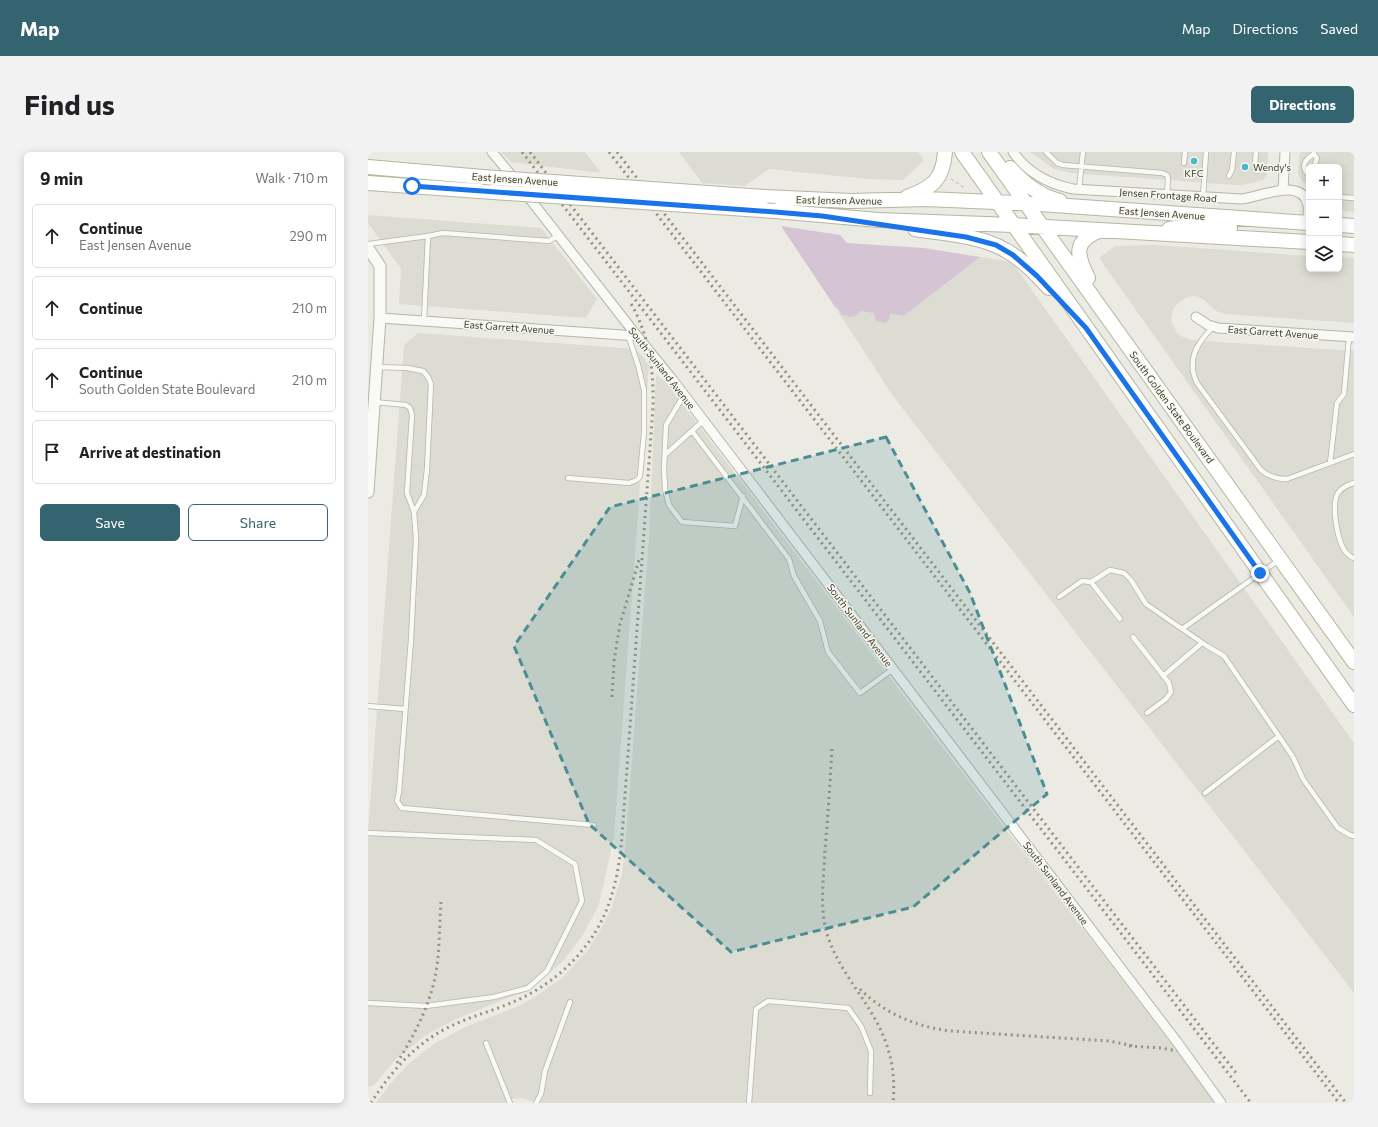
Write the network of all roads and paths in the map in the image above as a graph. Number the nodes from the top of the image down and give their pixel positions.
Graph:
1 (492, 152) edge
2 (945, 152) edge
3 (962, 152) edge
4 (989, 152) edge
5 (996, 152) edge
6 (1013, 152) edge
7 (1046, 152) edge
8 (1083, 152) edge
9 (1185, 152) edge
10 (1206, 152) edge
11 (1234, 152) edge
12 (1256, 152) edge
13 (1285, 152) edge
14 (1314, 153) edge
15 (1184, 163) dead end
16 (1315, 164) edge
17 (368, 167) edge
18 (1081, 167) junction
19 (1257, 171) dead end
20 (1306, 171) edge
21 (946, 176) dead end
22 (1229, 176) dead end
23 (369, 183) edge
24 (968, 189) dead end
25 (1079, 189) junction
26 (1283, 190) junction
27 (1167, 194) junction
28 (1203, 197) junction
29 (1342, 197) edge
30 (1354, 198) edge
31 (901, 200) junction
32 (1306, 200) edge
33 (998, 202) junction
34 (1027, 204) junction
35 (1104, 209) junction
36 (822, 216) junction
37 (1306, 223) edge
38 (1014, 225) junction
39 (1342, 225) edge
40 (1043, 226) junction
41 (1306, 226) edge
42 (1354, 226) edge
43 (1102, 230) junction
44 (1152, 233) junction
45 (560, 235) junction
46 (428, 236) junction
47 (1306, 242) edge
48 (368, 244) edge
49 (1342, 244) edge
50 (1354, 245) edge
51 (368, 248) edge
52 (1196, 317) dead end
53 (380, 318) junction
54 (1108, 318) junction
55 (424, 321) junction
56 (1213, 327) junction
57 (1086, 328) junction
58 (632, 335) junction
59 (1352, 337) edge
60 (377, 366) junction
61 (372, 388) edge
62 (684, 394) junction
63 (374, 402) junction
64 (704, 420) junction
65 (692, 431) junction
66 (1354, 454) edge
67 (665, 455) junction
68 (369, 462) edge
69 (1330, 463) junction
70 (568, 478) dead end
71 (1354, 483) edge
72 (368, 492) edge
73 (742, 496) junction
74 (414, 512) junction
75 (1354, 558) edge
76 (1280, 559) junction
77 (1260, 573) junction
78 (1091, 582) junction
79 (1059, 597) dead end
80 (1120, 619) dead end
81 (1182, 629) junction
82 (1133, 637) dead end
83 (1202, 643) junction
84 (1354, 662) edge
85 (893, 670) junction
86 (1163, 676) junction
87 (1354, 705) edge
88 (368, 706) edge
89 (405, 709) junction
90 (1147, 713) dead end
91 (1279, 736) junction
92 (1205, 793) dead end
93 (594, 825) dead end
94 (368, 833) edge
95 (1354, 836) edge
96 (570, 1002) dead end
97 (368, 1003) edge
98 (486, 1043) dead end
99 (870, 1093) dead end
100 (510, 1103) edge
101 (536, 1103) edge
102 (749, 1103) edge
103 (1221, 1103) edge

1 - 45 street, South Sunland Avenue
2 - 31 main road
3 - 33 main road
4 - 34 main road, South Golden State Boulevard
5 - 35 main road
6 - 25 street, Jensen Frontage Road
7 - 18 lane
8 - 18 lane
9 - 15 lane
10 - 28 lane
11 - 22 lane
12 - 19 lane
13 - 26 street
14 - 16 lane
14 - 20 lane
17 - 31 main road, East Jensen Avenue, bridge
18 - 25 lane
18 - 27 lane
21 - 24 path
23 - 36 main road, East Jensen Avenue, bridge
25 - 27 street, Jensen Frontage Road
26 - 28 street, Jensen Frontage Road
26 - 32 street, Jensen Frontage Road
27 - 28 street, Jensen Frontage Road
29 - 30 lane
31 - 33 main road, East Jensen Avenue
33 - 34 main road, East Jensen Avenue
33 - 38 main road
34 - 35 main road, East Jensen Avenue
34 - 40 main road, South Golden State Boulevard
35 - 37 main road, East Jensen Avenue
36 - 38 main road, East Jensen Avenue
36 - 57 main road
38 - 40 main road, East Jensen Avenue
38 - 57 main road
39 - 42 main road
40 - 43 main road, East Jensen Avenue
40 - 54 main road, South Golden State Boulevard
41 - 44 main road
43 - 44 main road, East Jensen Avenue
43 - 54 main road
44 - 47 main road, East Jensen Avenue
45 - 46 lane
45 - 58 street, South Sunland Avenue
46 - 48 lane
46 - 55 lane
49 - 50 main road
51 - 53 street
52 - 56 street, East Garrett Avenue
53 - 55 street, East Garrett Avenue
53 - 60 street
54 - 76 main road, South Golden State Boulevard
55 - 58 street, East Garrett Avenue
56 - 59 street, East Garrett Avenue
56 - 69 lane
57 - 77 main road
58 - 62 street, South Sunland Avenue
58 - 70 lane
59 - 69 lane
60 - 61 street
60 - 74 lane
61 - 63 street
62 - 64 street, South Sunland Avenue
62 - 67 lane
63 - 68 street
63 - 74 lane
64 - 65 lane
64 - 85 street, South Sunland Avenue
65 - 67 lane
65 - 73 lane
66 - 69 lane
67 - 73 lane
68 - 72 street
71 - 75 lane
73 - 85 lane
74 - 89 lane
76 - 77 lane
76 - 84 main road, South Golden State Boulevard
77 - 81 lane
77 - 87 main road
78 - 79 lane
78 - 80 lane
78 - 81 lane
81 - 83 lane
82 - 86 lane
83 - 86 lane
83 - 91 lane
85 - 103 street, South Sunland Avenue
86 - 90 lane
88 - 89 lane
89 - 93 lane
91 - 92 lane
91 - 95 lane
94 - 97 lane
96 - 101 lane
98 - 100 lane
99 - 102 lane

